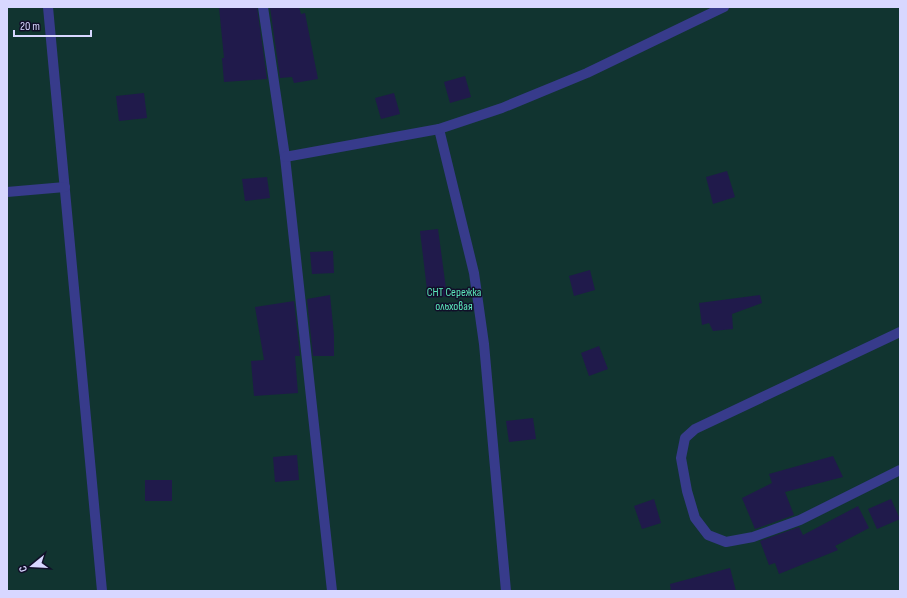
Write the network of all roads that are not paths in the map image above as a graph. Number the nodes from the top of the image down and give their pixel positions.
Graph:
1 (48, 7) edge
2 (263, 7) edge
3 (724, 8) edge
4 (439, 129) junction
5 (285, 157) junction
6 (64, 187) junction
7 (7, 192) edge
8 (900, 332) edge
9 (900, 470) edge
10 (102, 591) edge
11 (332, 591) edge
12 (506, 591) edge

1 - 6 lane
2 - 5 lane
3 - 4 lane
4 - 5 lane
4 - 12 lane
5 - 11 lane
6 - 7 lane
6 - 10 lane
8 - 9 lane

